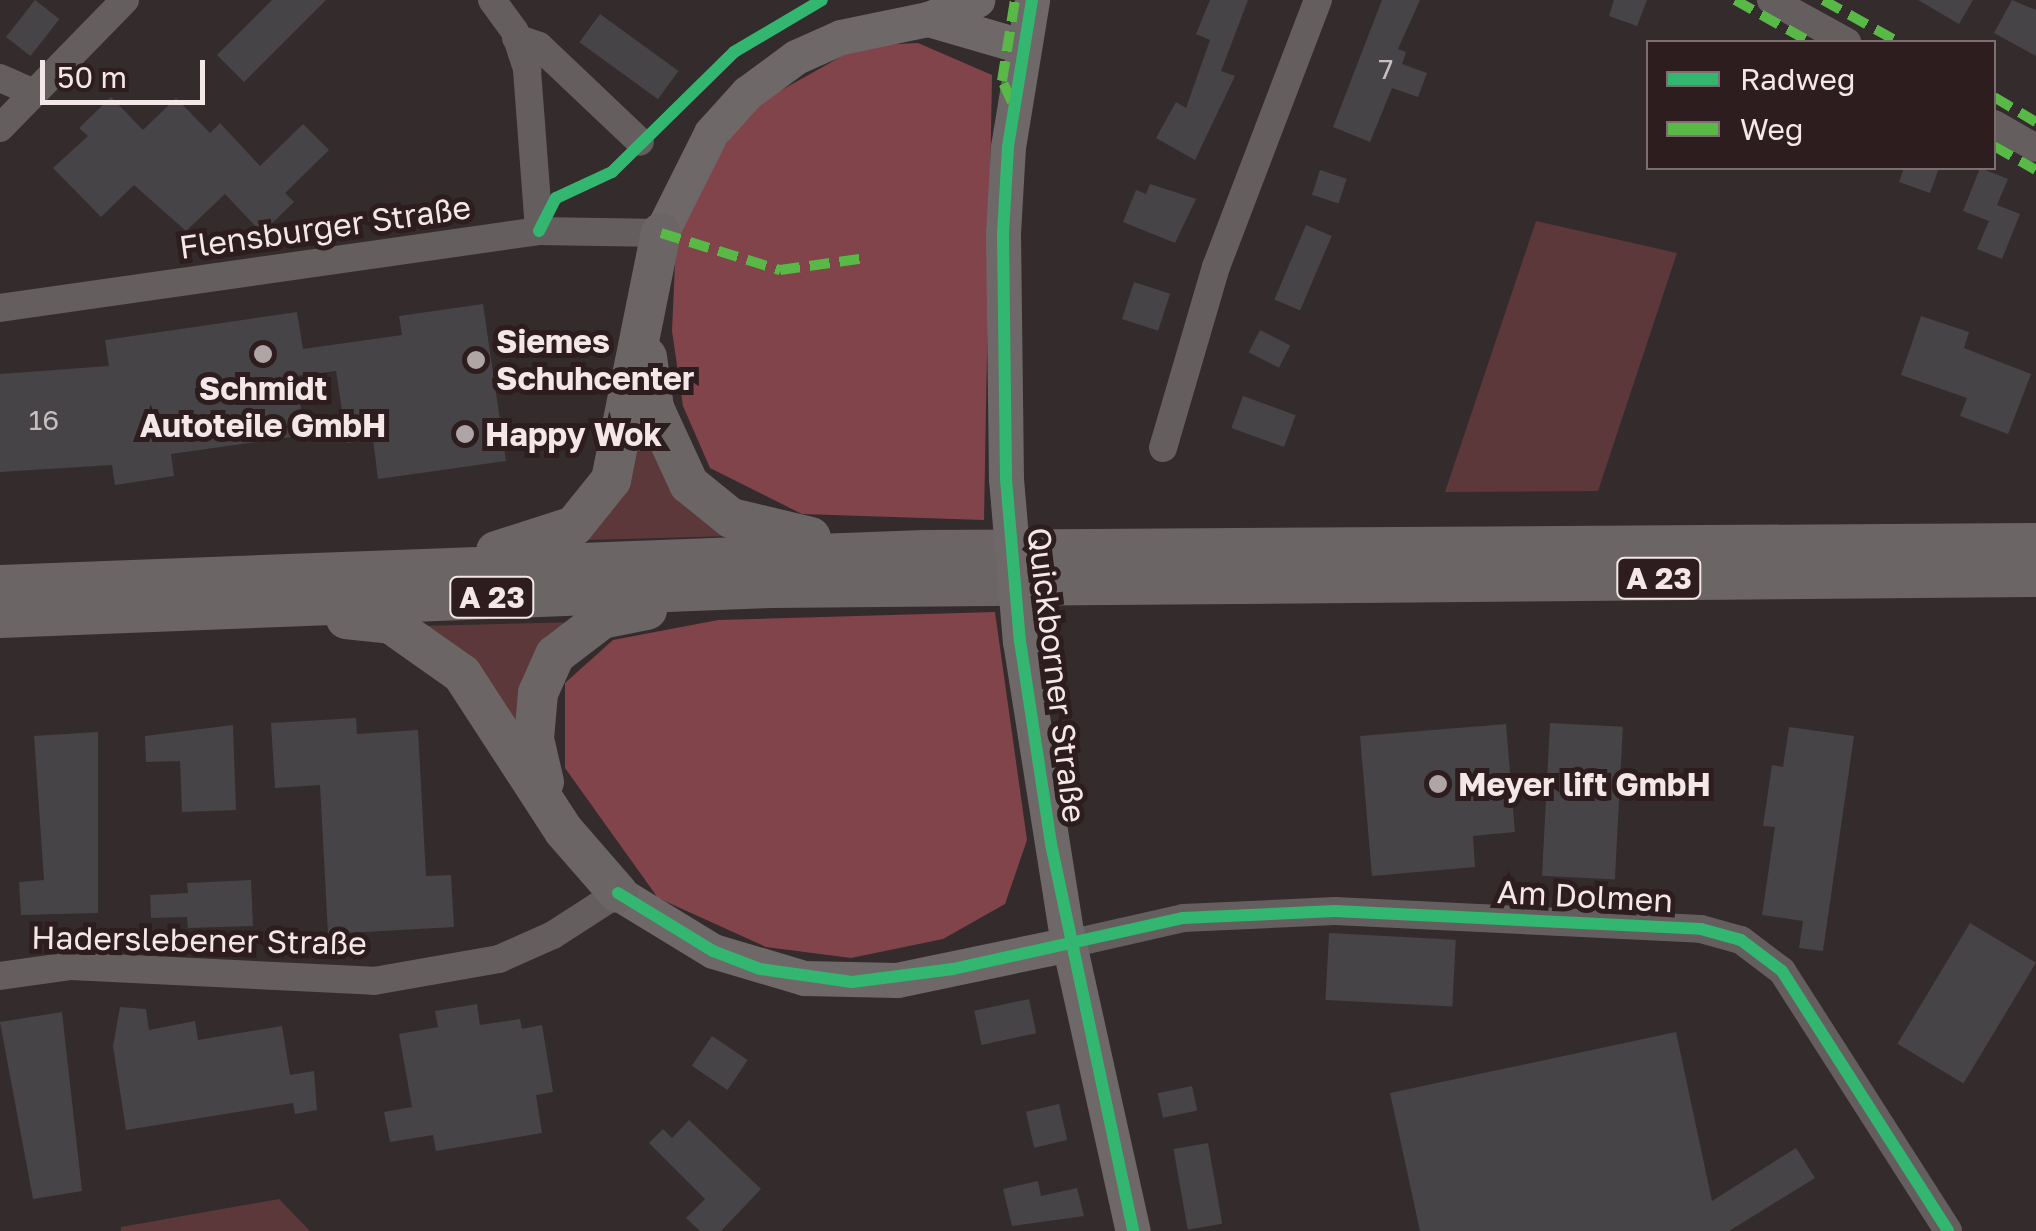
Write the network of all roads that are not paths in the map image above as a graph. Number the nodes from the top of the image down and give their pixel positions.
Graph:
1 (126, 0) edge
2 (492, 0) edge
3 (1318, 0) edge
4 (1772, 0) edge
5 (972, 3) edge
6 (928, 19) junction
7 (1027, 20) edge
8 (516, 38) junction
9 (1843, 40) edge
10 (0, 78) edge
11 (34, 92) junction
12 (1996, 125) edge
13 (0, 128) edge
14 (640, 142) dead end
15 (2036, 148) edge
16 (540, 231) junction
17 (660, 232) junction
18 (0, 308) edge
19 (643, 330) junction
20 (1163, 448) dead end
21 (2036, 543) edge
22 (924, 550) junction
23 (460, 566) junction
24 (2036, 577) edge
25 (0, 585) edge
26 (772, 588) junction
27 (213, 606) junction
28 (0, 618) edge
29 (549, 805) junction
30 (618, 893) junction
31 (1070, 944) junction
32 (0, 976) edge
33 (1133, 1231) edge
34 (1948, 1231) edge

1 - 11 street
2 - 8 street
3 - 20 street
4 - 9 street
5 - 6 main road
5 - 7 main road
6 - 7 main road
6 - 17 main road
7 - 31 main road, Quickborner Straße, bridge
8 - 14 street
8 - 16 street
10 - 11 street
11 - 13 street
12 - 15 street
16 - 17 street, Flensburger Straße
16 - 18 street, Flensburger Straße
17 - 19 highway
19 - 22 highway
19 - 23 highway
21 - 22 highway, A 23
22 - 23 highway, A 23
23 - 25 highway, A 23
24 - 26 highway, A 23
26 - 27 highway, A 23
26 - 29 highway
27 - 28 highway, A 23
27 - 29 highway
29 - 30 highway
30 - 31 main road
30 - 32 street, Haderslebener Straße
31 - 33 main road, Quickborner Straße
31 - 34 street, Am Dolmen

